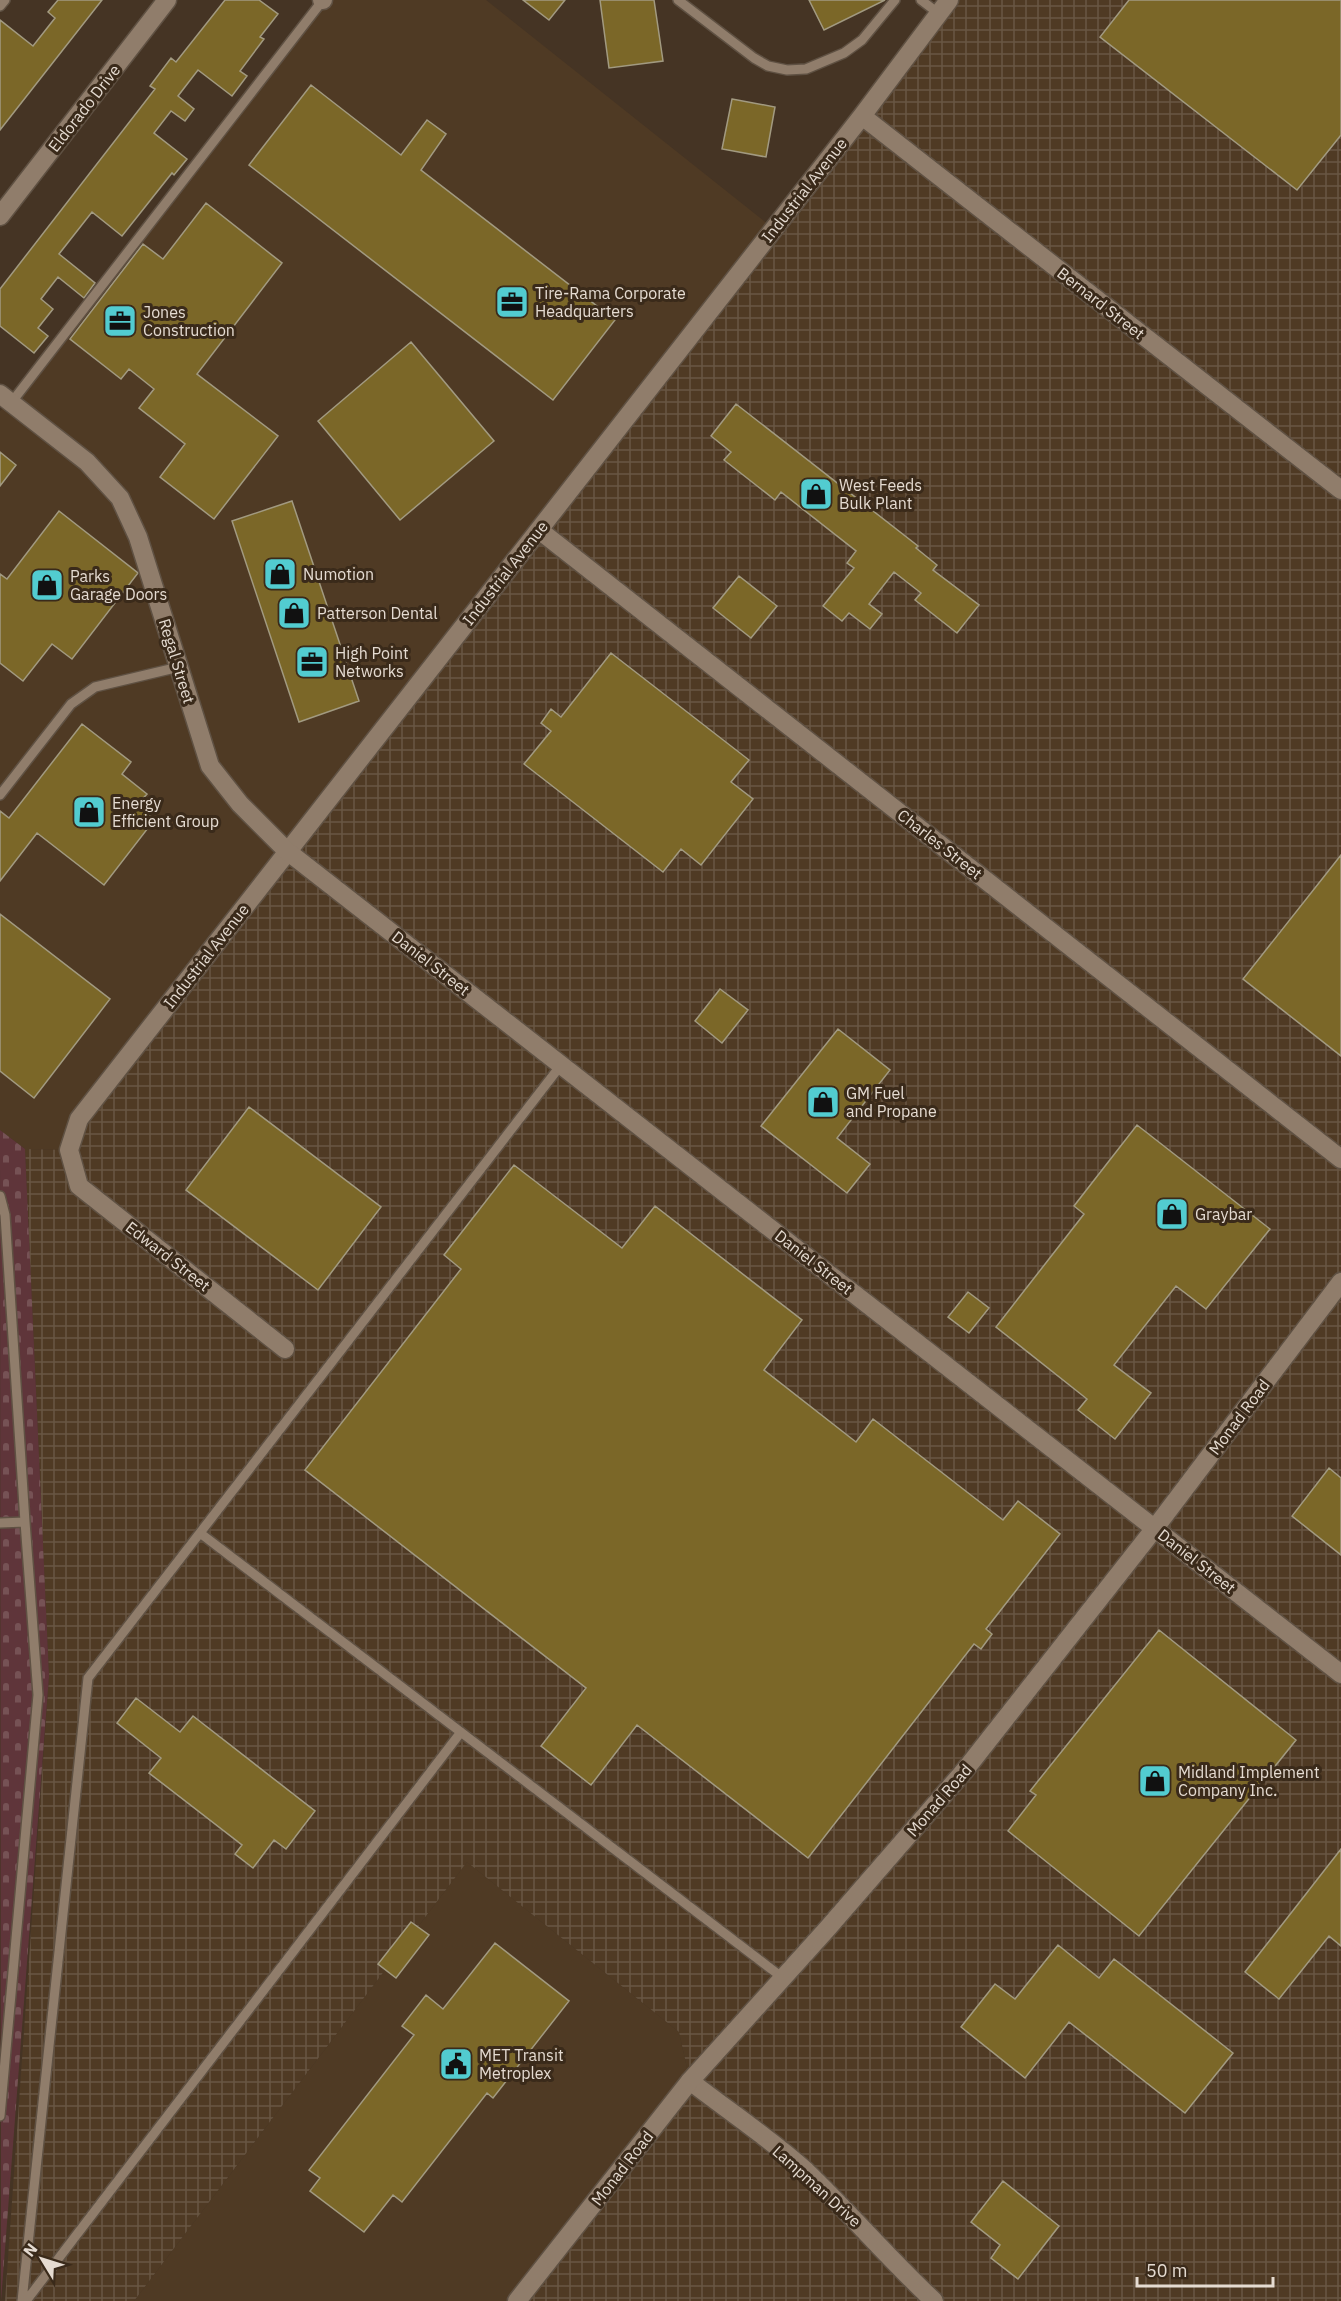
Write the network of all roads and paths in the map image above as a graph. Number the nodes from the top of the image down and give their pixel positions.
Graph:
1 (5, 0) edge
2 (167, 0) edge
3 (323, 0) edge
4 (678, 0) edge
5 (895, 0) edge
6 (921, 0) edge
7 (0, 6) edge
8 (944, 7) edge
9 (862, 116) junction
10 (0, 216) edge
11 (5, 398) edge
12 (1341, 490) edge
13 (539, 530) junction
14 (179, 666) junction
15 (0, 795) edge
16 (287, 851) junction
17 (561, 1065) junction
18 (69, 1150) joint
19 (1341, 1159) edge
20 (0, 1196) edge
21 (1341, 1282) edge
22 (285, 1349) dead end
23 (25, 1522) junction
24 (0, 1523) edge
25 (1155, 1528) junction
26 (200, 1533) junction
27 (1341, 1674) edge
28 (461, 1732) junction
29 (783, 1978) junction
30 (690, 2081) junction
31 (0, 2116) edge
32 (24, 2301) edge
33 (517, 2301) edge
34 (934, 2301) edge

1 - 7 lane
2 - 10 street, Eldorado Drive
3 - 11 lane
4 - 5 lane
6 - 8 lane
8 - 9 street, Industrial Avenue
9 - 12 street, Bernard Street
9 - 13 street, Industrial Avenue
11 - 14 street, Regal Street
13 - 16 street, Industrial Avenue
13 - 19 street, Charles Street
14 - 15 lane
14 - 16 street, Regal Street
16 - 17 street, Daniel Street
16 - 18 street, Industrial Avenue
17 - 25 street, Daniel Street
17 - 26 lane
18 - 22 street, Edward Street
20 - 23 lane
21 - 25 street, Monad Road
23 - 24 lane
23 - 31 lane
25 - 27 street, Daniel Street
25 - 29 street, Monad Road
26 - 28 lane
26 - 32 lane
28 - 29 lane
28 - 32 lane
29 - 30 street, Monad Road
30 - 33 street, Monad Road
30 - 34 street, Lampman Drive

